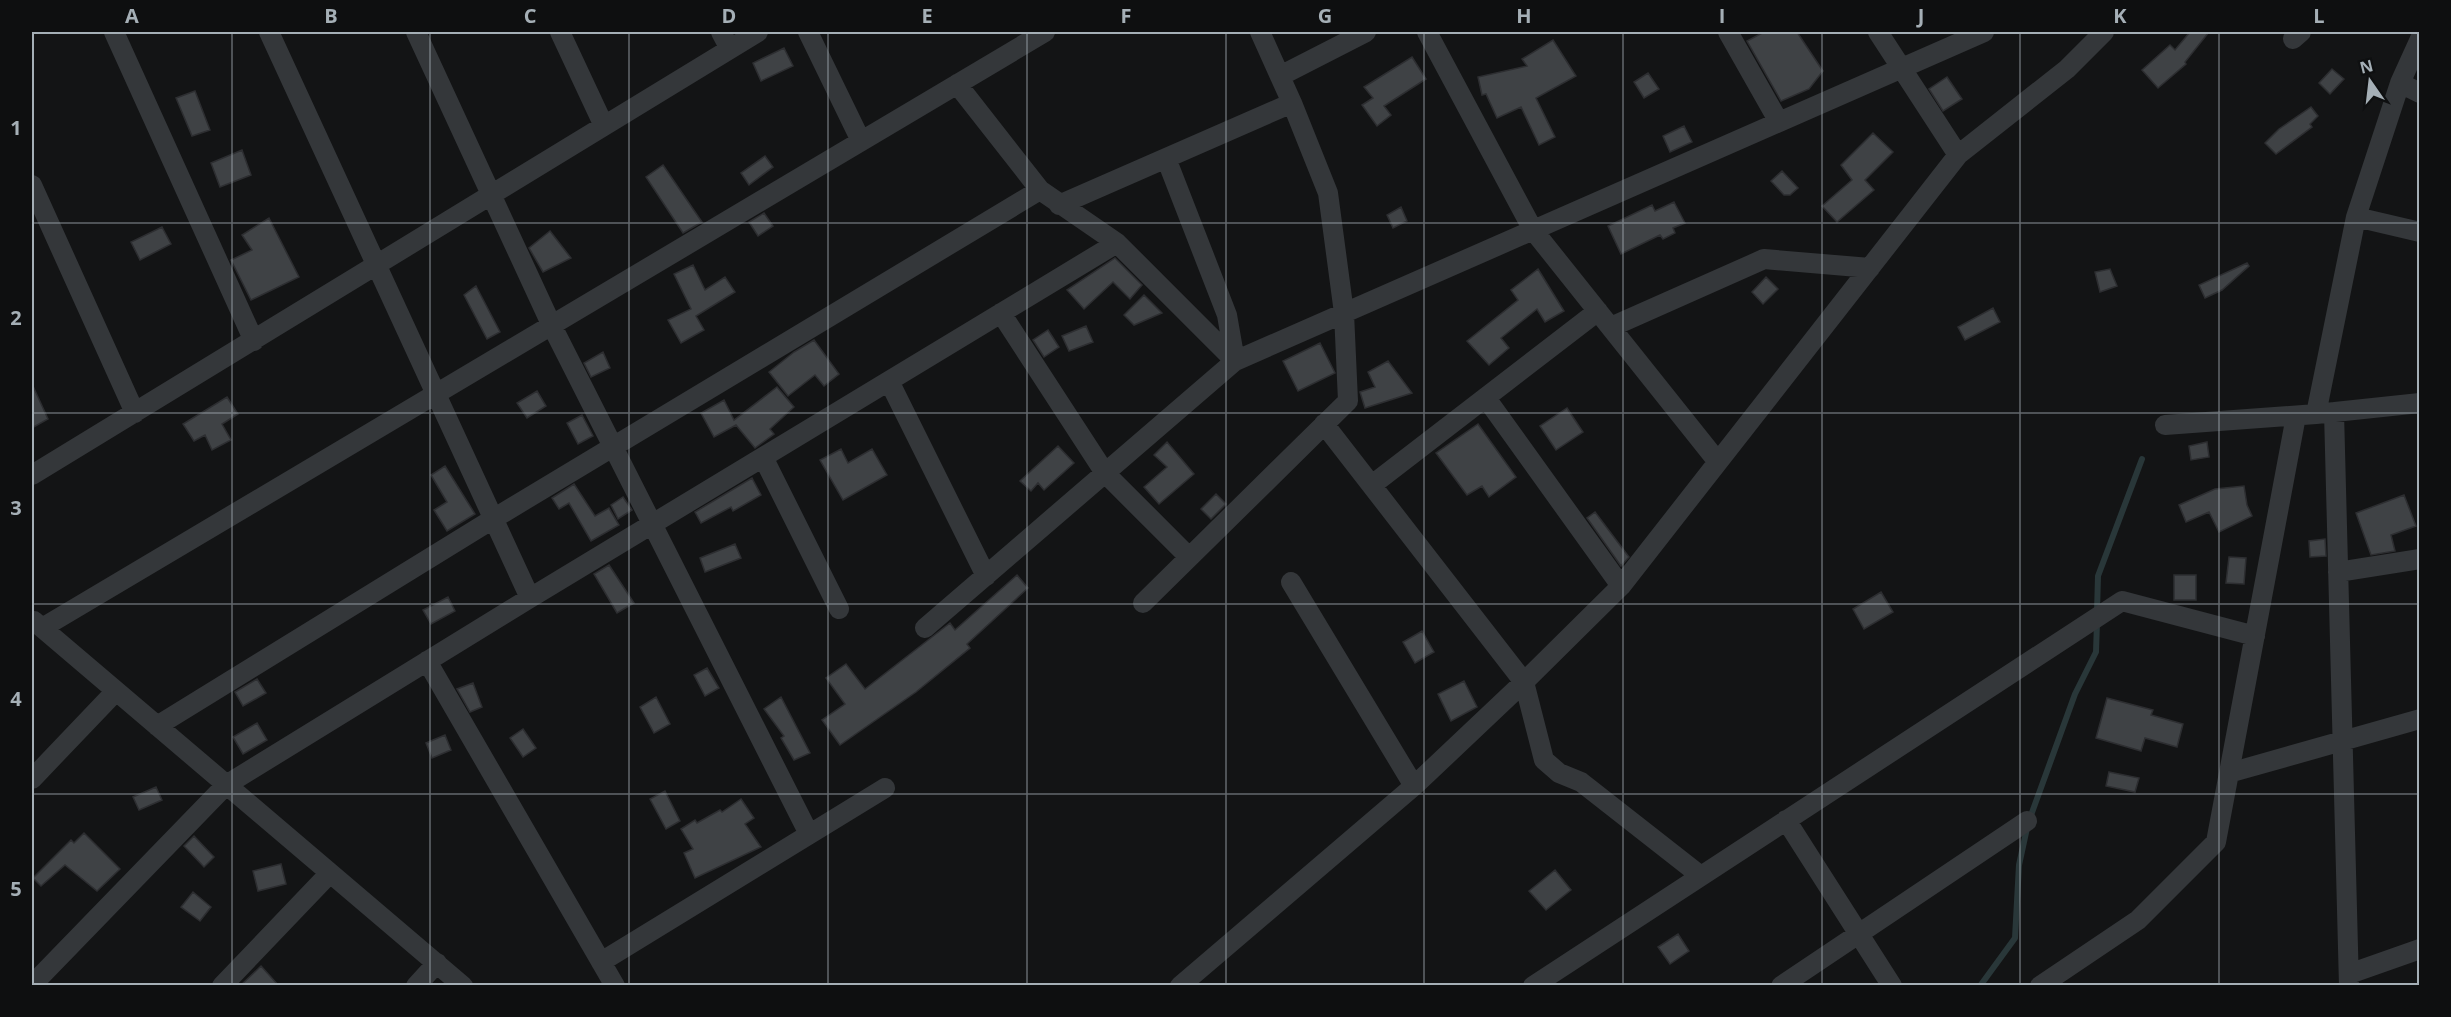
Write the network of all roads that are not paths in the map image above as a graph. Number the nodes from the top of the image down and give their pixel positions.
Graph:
1 (114, 32) edge
2 (270, 32) edge
3 (416, 32) edge
4 (560, 32) edge
5 (758, 32) edge
6 (808, 32) edge
7 (1045, 32) edge
8 (1260, 32) edge
9 (1366, 32) edge
10 (1427, 32) edge
11 (1728, 32) edge
12 (1878, 32) edge
13 (1984, 32) edge
14 (2104, 32) edge
15 (2420, 39) edge
16 (726, 40) edge
17 (1902, 68) junction
18 (1280, 76) junction
19 (2400, 83) junction
20 (957, 84) junction
21 (2420, 93) edge
22 (1292, 103) junction
23 (1779, 122) junction
24 (604, 126) junction
25 (861, 141) junction
26 (1958, 155) junction
27 (1166, 158) junction
28 (32, 185) edge
29 (1040, 190) junction
30 (491, 195) junction
31 (1059, 205) junction
32 (2356, 217) junction
33 (1533, 230) junction
34 (2420, 232) edge
35 (1117, 243) junction
36 (377, 266) junction
37 (1870, 267) junction
38 (1598, 311) junction
39 (1001, 313) junction
40 (1344, 313) junction
41 (551, 324) junction
42 (1611, 327) junction
43 (254, 341) junction
44 (1235, 361) junction
45 (889, 381) junction
46 (435, 393) junction
47 (1486, 398) junction
48 (2420, 403) edge
49 (135, 413) junction
50 (2325, 413) junction
51 (2296, 416) junction
52 (1324, 424) junction
53 (2165, 425) dead end
54 (614, 447) junction
55 (763, 457) junction
56 (1718, 462) junction
57 (1105, 473) junction
58 (32, 475) edge
59 (1372, 485) junction
60 (494, 519) junction
61 (652, 524) junction
62 (1190, 557) junction
63 (2420, 559) edge
64 (2338, 572) junction
65 (986, 576) junction
66 (1291, 582) dead end
67 (1621, 586) junction
68 (530, 598) junction
69 (1143, 603) dead end
70 (839, 609) dead end
71 (37, 624) edge
72 (926, 628) dead end
73 (2255, 636) junction
74 (427, 661) junction
75 (1524, 682) junction
76 (116, 691) junction
77 (2420, 719) edge
78 (157, 726) junction
79 (2342, 741) junction
80 (2229, 773) junction
81 (32, 779) edge
82 (226, 785) junction
83 (1413, 786) junction
84 (885, 788) dead end
85 (1786, 820) junction
86 (2027, 821) dead end
87 (809, 834) junction
88 (330, 873) junction
89 (1701, 876) junction
90 (1858, 934) junction
91 (2420, 949) edge
92 (601, 962) junction
93 (437, 963) junction
94 (2349, 980) edge
95 (32, 986) edge
96 (222, 986) edge
97 (416, 986) edge
98 (463, 986) edge
99 (615, 986) edge
100 (1180, 986) edge
101 (1533, 986) edge
102 (1780, 986) edge
103 (1892, 986) edge
104 (2040, 986) edge

1 - 43 street
2 - 36 street
3 - 30 street
4 - 24 street
5 - 16 street
6 - 25 street
7 - 20 street
8 - 18 street
9 - 18 street
10 - 33 street
11 - 23 street
12 - 17 street
13 - 17 street
14 - 26 street
15 - 19 street
16 - 24 street
17 - 23 street
17 - 26 street
18 - 22 street
19 - 21 street
19 - 32 street
20 - 25 street
20 - 29 street
22 - 27 street
22 - 40 street
23 - 33 street
24 - 30 street
25 - 41 street
26 - 37 street
27 - 31 street
27 - 44 street
28 - 49 street
29 - 31 street
29 - 54 street
30 - 36 street
30 - 41 street
31 - 35 street
32 - 34 street
32 - 50 street
33 - 38 street
33 - 40 street
35 - 39 street
35 - 44 street
36 - 43 street
36 - 46 street
37 - 42 street
37 - 56 street
38 - 42 street
38 - 47 street
39 - 45 street
39 - 57 street
40 - 44 street
40 - 52 street
41 - 46 street
41 - 54 street
42 - 56 street
43 - 49 street
44 - 57 street
45 - 55 street
45 - 65 street
46 - 60 street
46 - 71 street
47 - 59 street
47 - 67 street
48 - 50 street
49 - 58 street
50 - 51 street
50 - 64 street
51 - 53 street
51 - 73 street
52 - 59 street
52 - 62 street
54 - 60 street
54 - 61 street
55 - 61 street
55 - 70 street
56 - 67 street
57 - 62 street
57 - 65 street
59 - 75 street
60 - 68 street
60 - 78 street
61 - 68 street
61 - 87 street
62 - 69 street
63 - 64 street
64 - 79 street
65 - 72 street
66 - 83 street
67 - 75 street
68 - 74 street
71 - 76 street
73 - 80 street
73 - 85 street
74 - 82 street
74 - 92 street
75 - 83 street
75 - 89 street
76 - 78 street
76 - 81 street
77 - 79 street
78 - 82 street
79 - 80 street
79 - 94 street
80 - 104 street
82 - 88 street
82 - 95 street
83 - 100 street
84 - 87 street
85 - 89 street
85 - 90 street
86 - 90 street
87 - 92 street
88 - 93 street
88 - 96 street
89 - 101 street
90 - 102 street
90 - 103 street
91 - 94 street
92 - 99 street
93 - 97 street
93 - 98 street

